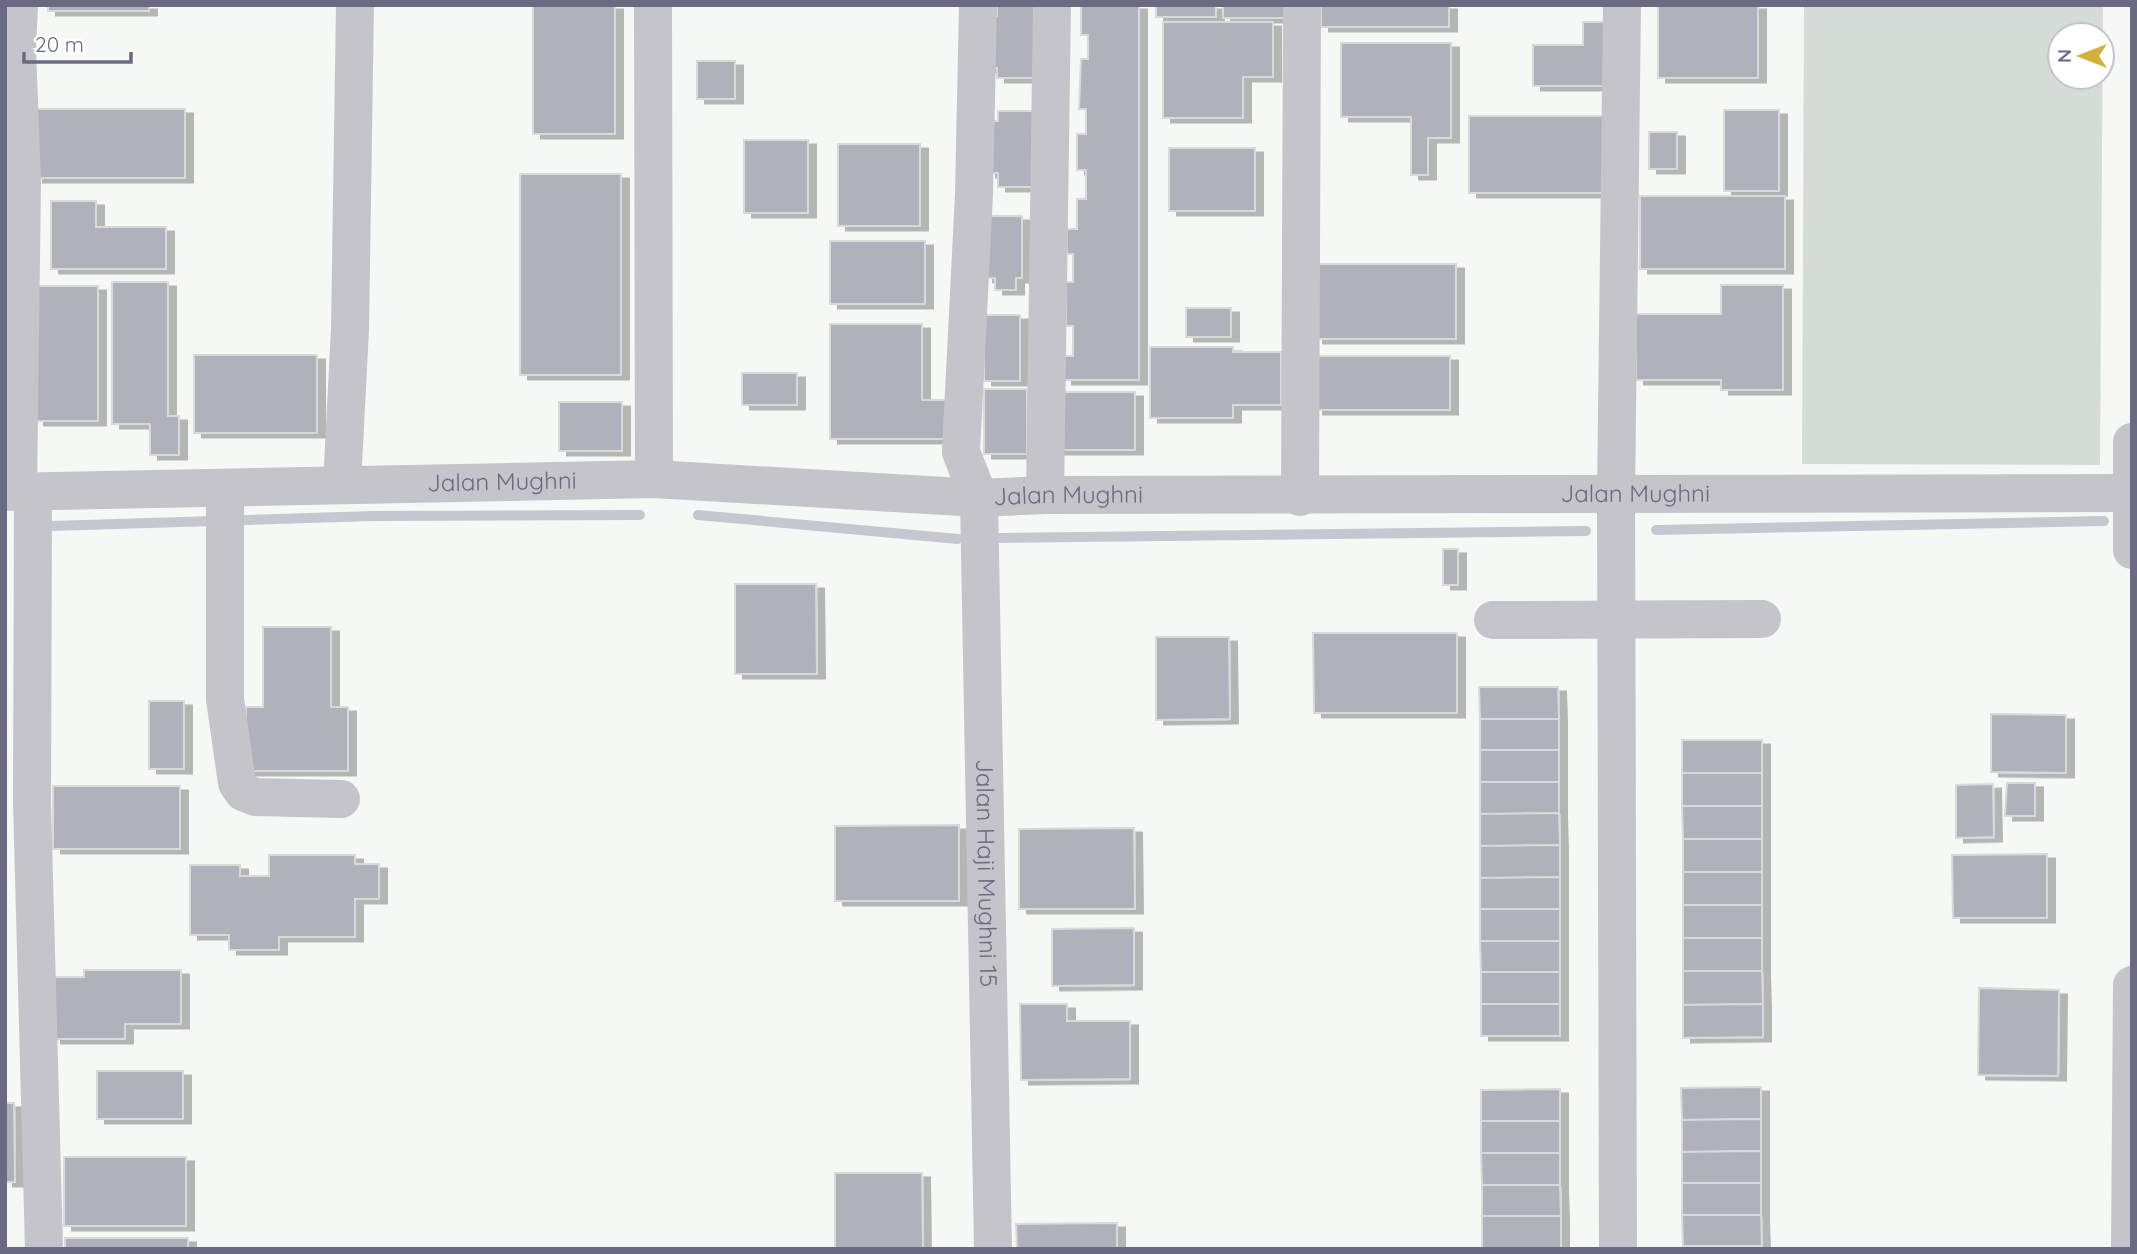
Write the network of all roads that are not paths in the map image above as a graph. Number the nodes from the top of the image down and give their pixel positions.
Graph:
1 (19, 5) edge
2 (355, 5) edge
3 (653, 5) edge
4 (978, 5) edge
5 (1052, 5) edge
6 (1302, 5) edge
7 (1622, 5) edge
8 (2132, 442) edge
9 (654, 479) junction
10 (342, 485) junction
11 (19, 492) edge
12 (2132, 493) edge
13 (1045, 495) junction
14 (1616, 495) junction
15 (1300, 496) junction
16 (227, 497) junction
17 (979, 498) junction
18 (2132, 550) edge
19 (1762, 619) dead end
20 (1493, 620) dead end
21 (1617, 620) junction
22 (341, 799) dead end
23 (2132, 985) edge
24 (44, 1249) edge
25 (993, 1249) edge
26 (1618, 1249) edge
27 (2130, 1249) edge

1 - 11 street
2 - 10 street
3 - 9 street
4 - 17 street
5 - 13 street
6 - 15 street
7 - 14 street
8 - 12 street
9 - 10 street, Jalan Mughni
9 - 17 street, Jalan Mughni
10 - 16 street, Jalan Mughni
11 - 16 street, Jalan Mughni
11 - 24 street
12 - 14 street, Jalan Mughni
12 - 18 street
13 - 15 street, Jalan Mughni
13 - 17 street, Jalan Mughni
14 - 15 street, Jalan Mughni
14 - 21 street
16 - 22 street
17 - 25 street, Jalan Haji Mughni 15
19 - 21 street
20 - 21 street
21 - 26 street
23 - 27 street

